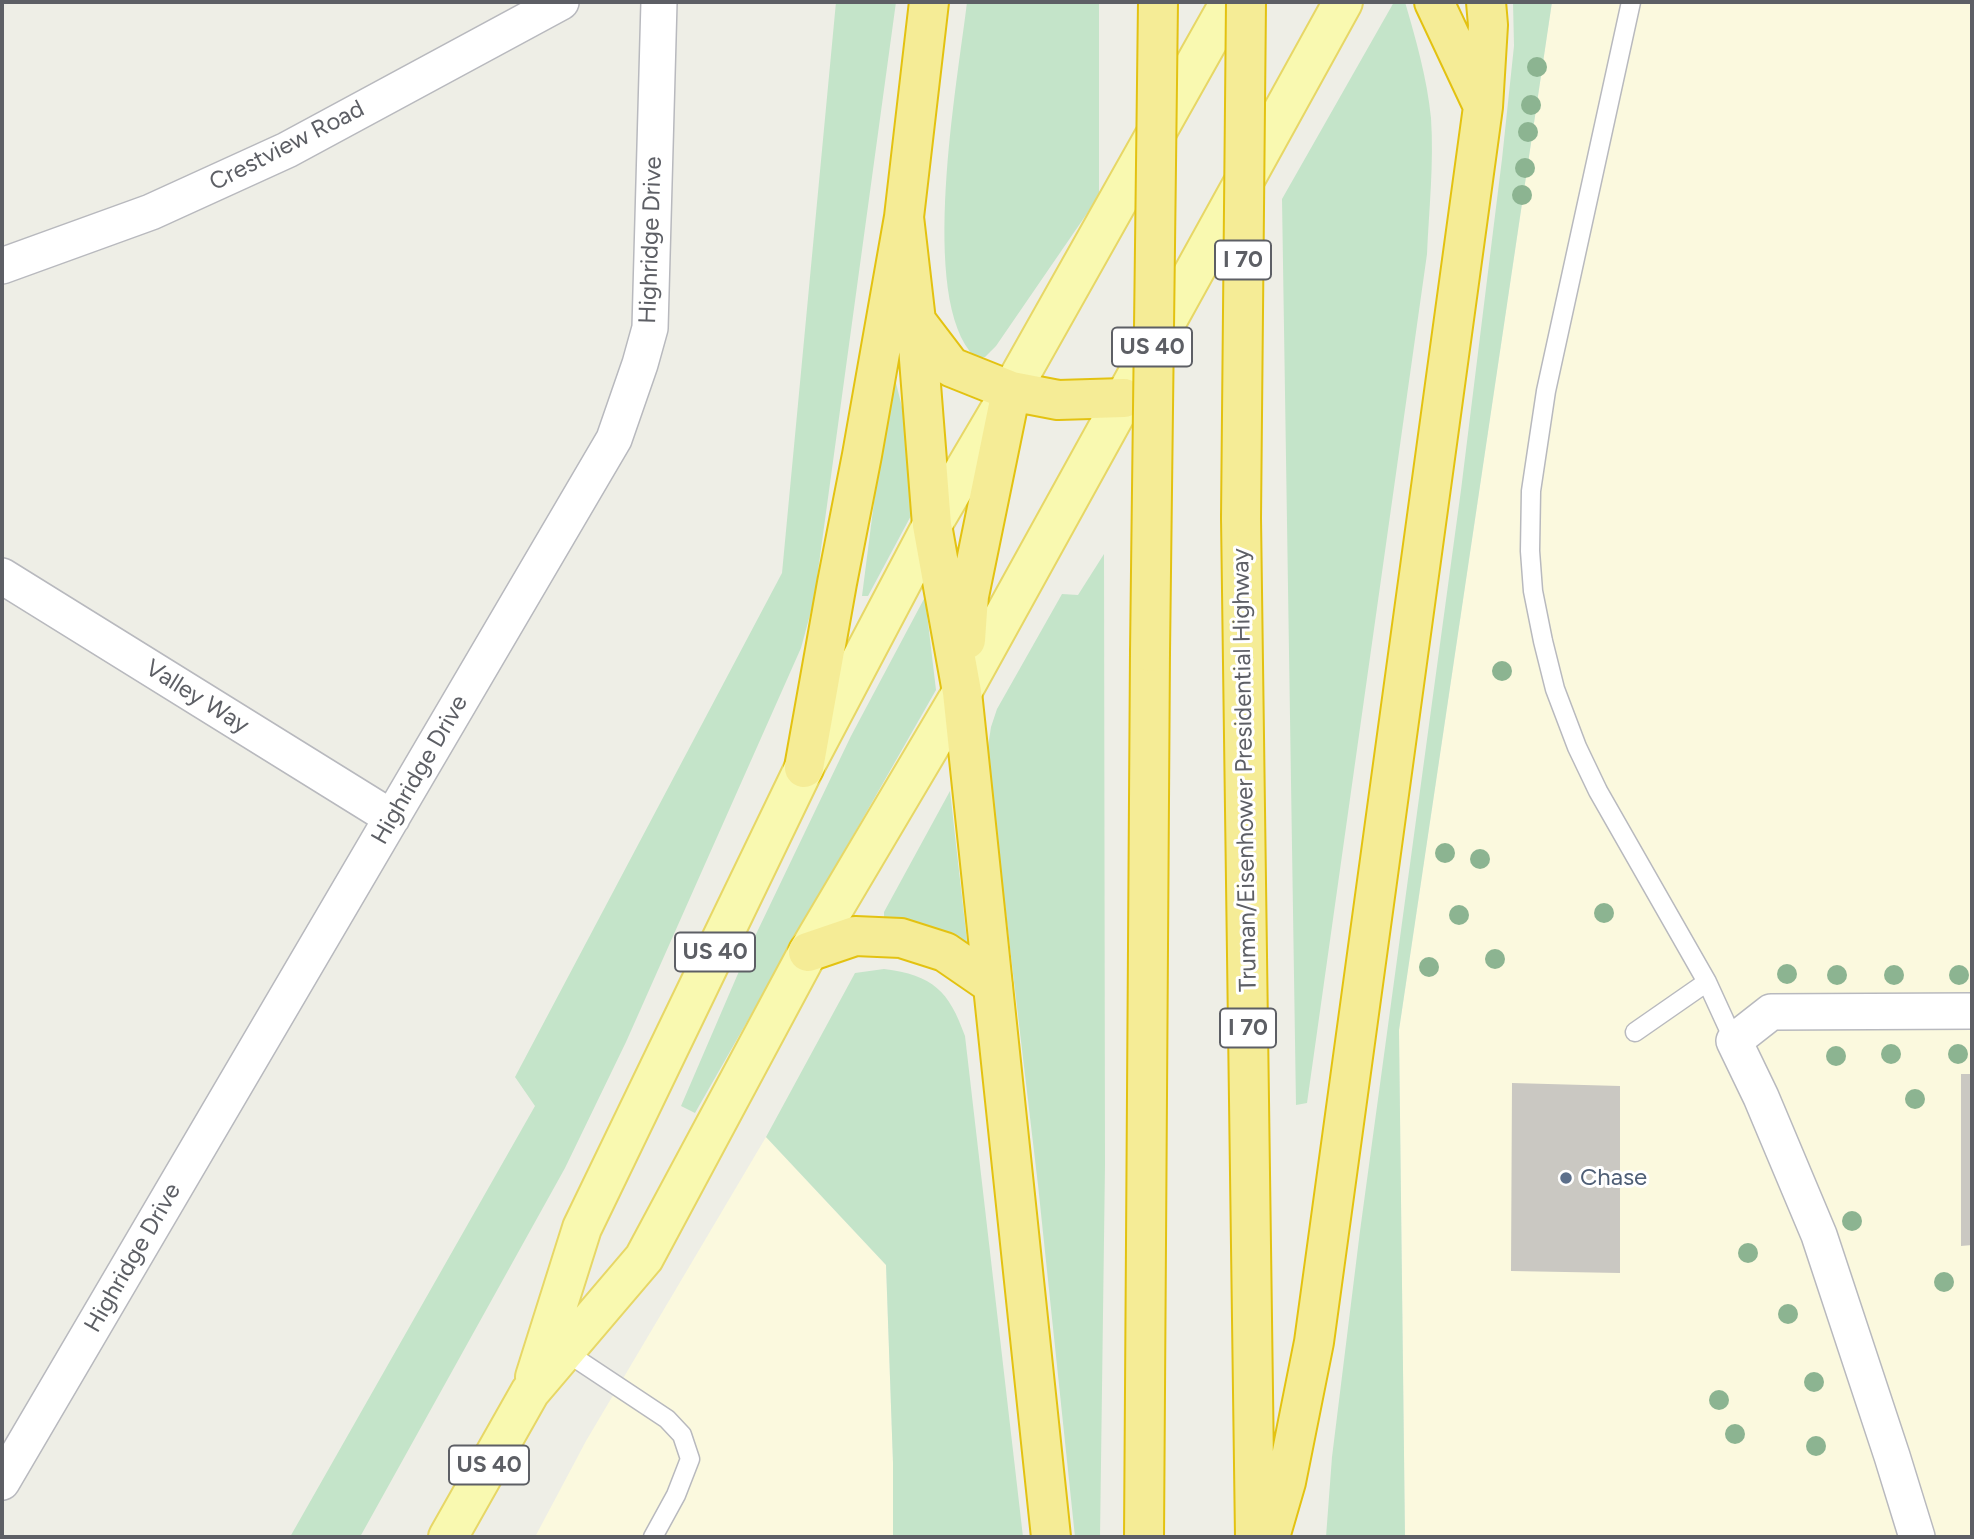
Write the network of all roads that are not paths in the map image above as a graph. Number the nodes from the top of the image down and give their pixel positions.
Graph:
1 (561, 2) edge
2 (659, 2) edge
3 (929, 2) edge
4 (1158, 2) edge
5 (1230, 2) edge
6 (1245, 2) edge
7 (1343, 2) edge
8 (1434, 2) edge
9 (1486, 2) edge
10 (1631, 2) edge
11 (1483, 107) junction
12 (904, 217) junction
13 (2, 266) edge
14 (916, 321) junction
15 (1011, 391) junction
16 (1124, 398) junction
17 (932, 524) junction
18 (2, 576) edge
19 (962, 692) junction
20 (804, 768) junction
21 (392, 818) junction
22 (808, 952) junction
23 (1707, 982) junction
24 (993, 985) junction
25 (1972, 1011) edge
26 (1635, 1032) dead end
27 (1734, 1041) junction
28 (556, 1345) junction
29 (2, 1482) edge
30 (448, 1537) edge
31 (653, 1537) edge
32 (1051, 1537) edge
33 (1144, 1537) edge
34 (1255, 1537) edge
35 (1269, 1537) edge
36 (1917, 1537) edge

1 - 13 street, Crestview Road
2 - 21 street, Highridge Drive
3 - 12 highway
4 - 33 highway, bridge
5 - 15 main road, US 40
6 - 34 highway, Truman/Eisenhower Presidential Highway / I 70, bridge
7 - 16 main road, US 40
8 - 11 highway
9 - 11 highway
10 - 23 lane
11 - 35 highway
12 - 14 highway
12 - 20 highway
14 - 15 highway
14 - 17 highway
15 - 16 highway
15 - 17 main road, US 40
15 - 19 highway
16 - 19 main road, US 40
17 - 19 highway
17 - 20 main road, US 40
18 - 21 street, Valley Way
19 - 22 main road, US 40
19 - 24 highway
20 - 28 main road, US 40
21 - 29 street, Highridge Drive
22 - 24 highway
22 - 28 main road, US 40
23 - 26 lane
23 - 27 lane
24 - 32 highway
25 - 27 street
27 - 36 street
28 - 30 main road, US 40
28 - 31 lane

